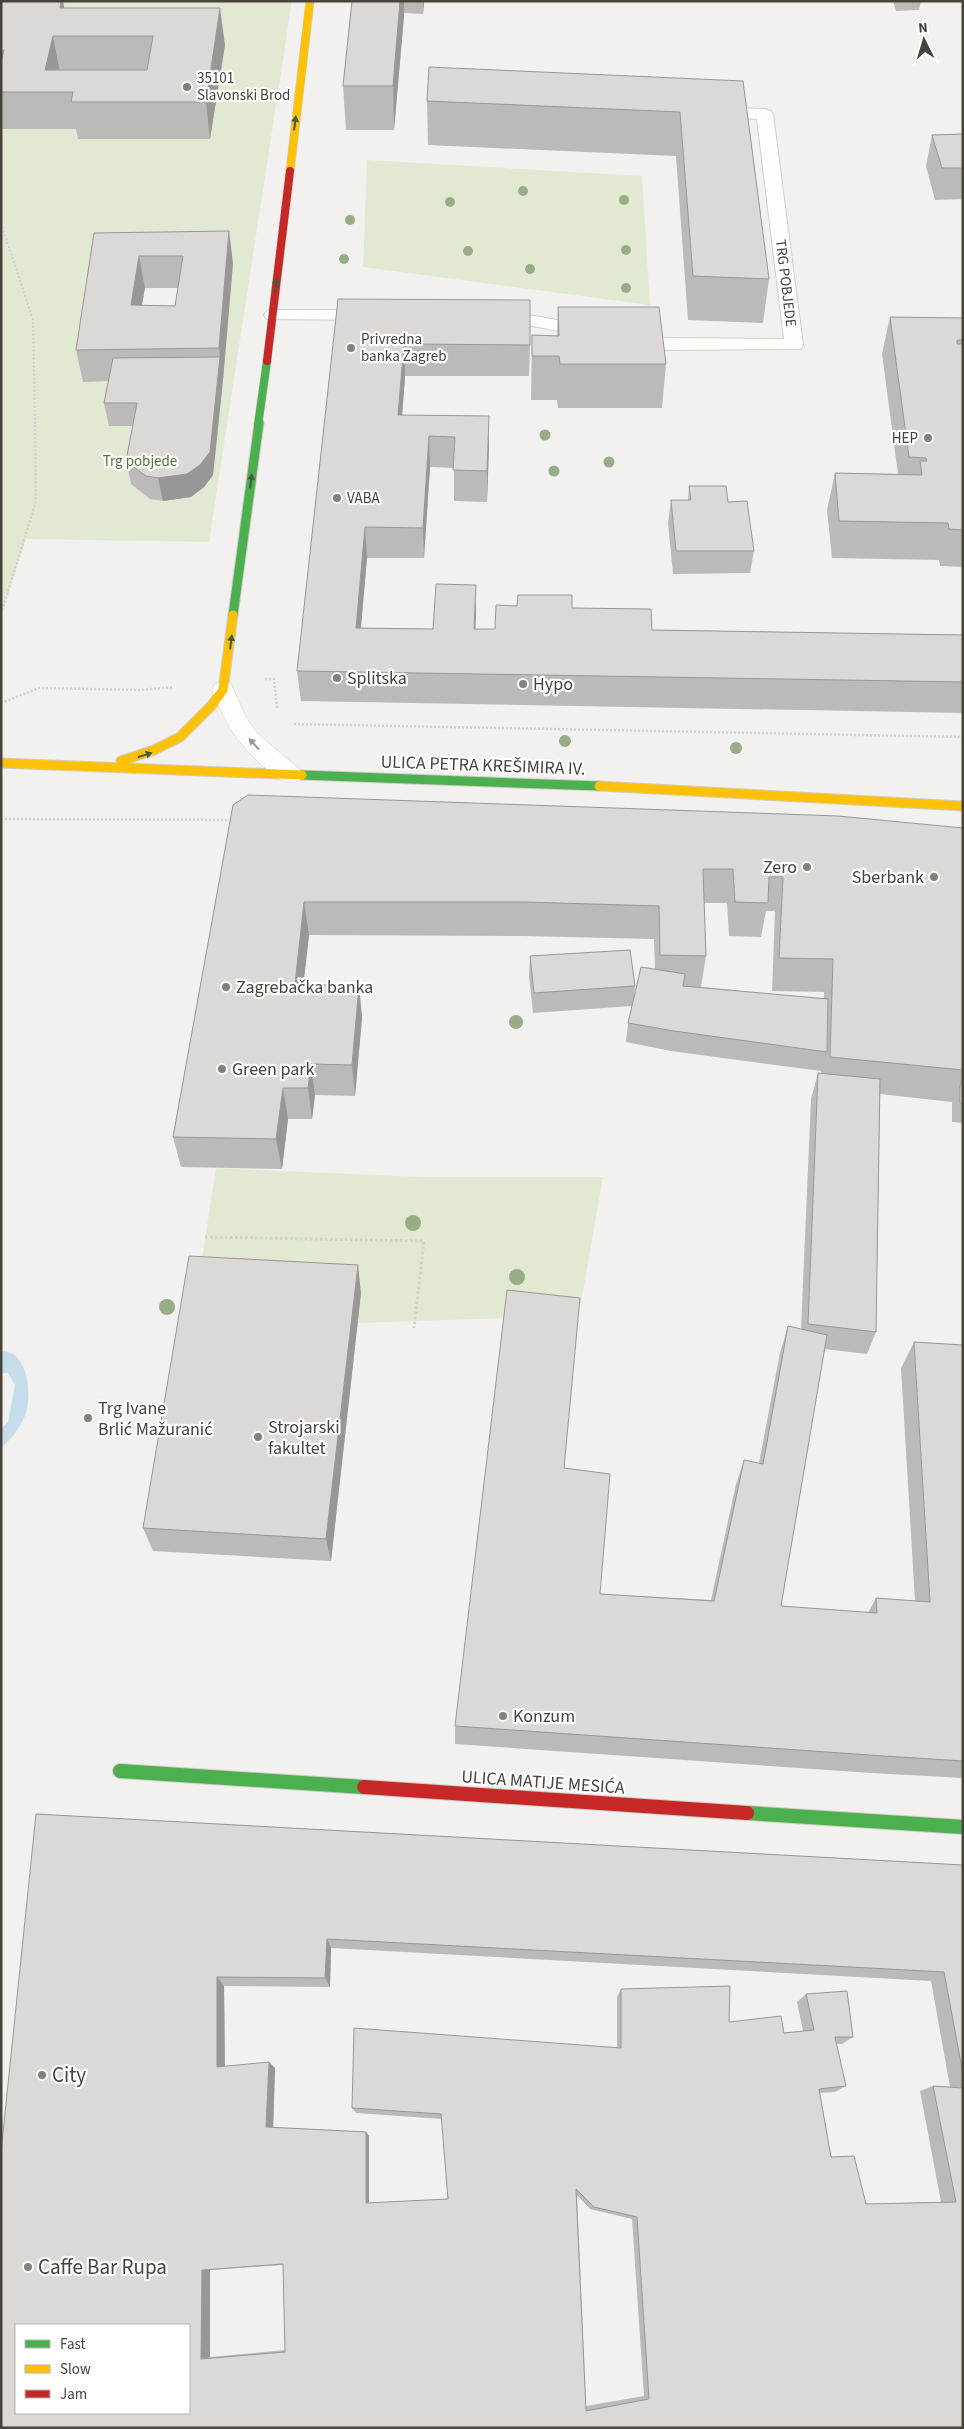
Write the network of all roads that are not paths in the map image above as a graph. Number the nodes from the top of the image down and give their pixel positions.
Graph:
1 (310, 1) edge
2 (695, 111) edge
3 (273, 315) junction
4 (390, 316) edge
5 (478, 316) edge
6 (225, 683) junction
7 (1, 763) edge
8 (98, 767) junction
9 (292, 775) junction
10 (963, 806) edge
11 (120, 1771) dead end
12 (963, 1827) edge

3 -> 1 street
2 - 5 lane, TRG POBJEDE
3 - 4 lane
6 -> 3 street
8 -> 6 street
9 -> 6 street
7 - 8 street, ULICA PETRA KREŠIMIRA IV.
8 - 9 street, ULICA PETRA KREŠIMIRA IV.
9 - 10 street, ULICA PETRA KREŠIMIRA IV.
11 - 12 street, ULICA MATIJE MESIĆA

